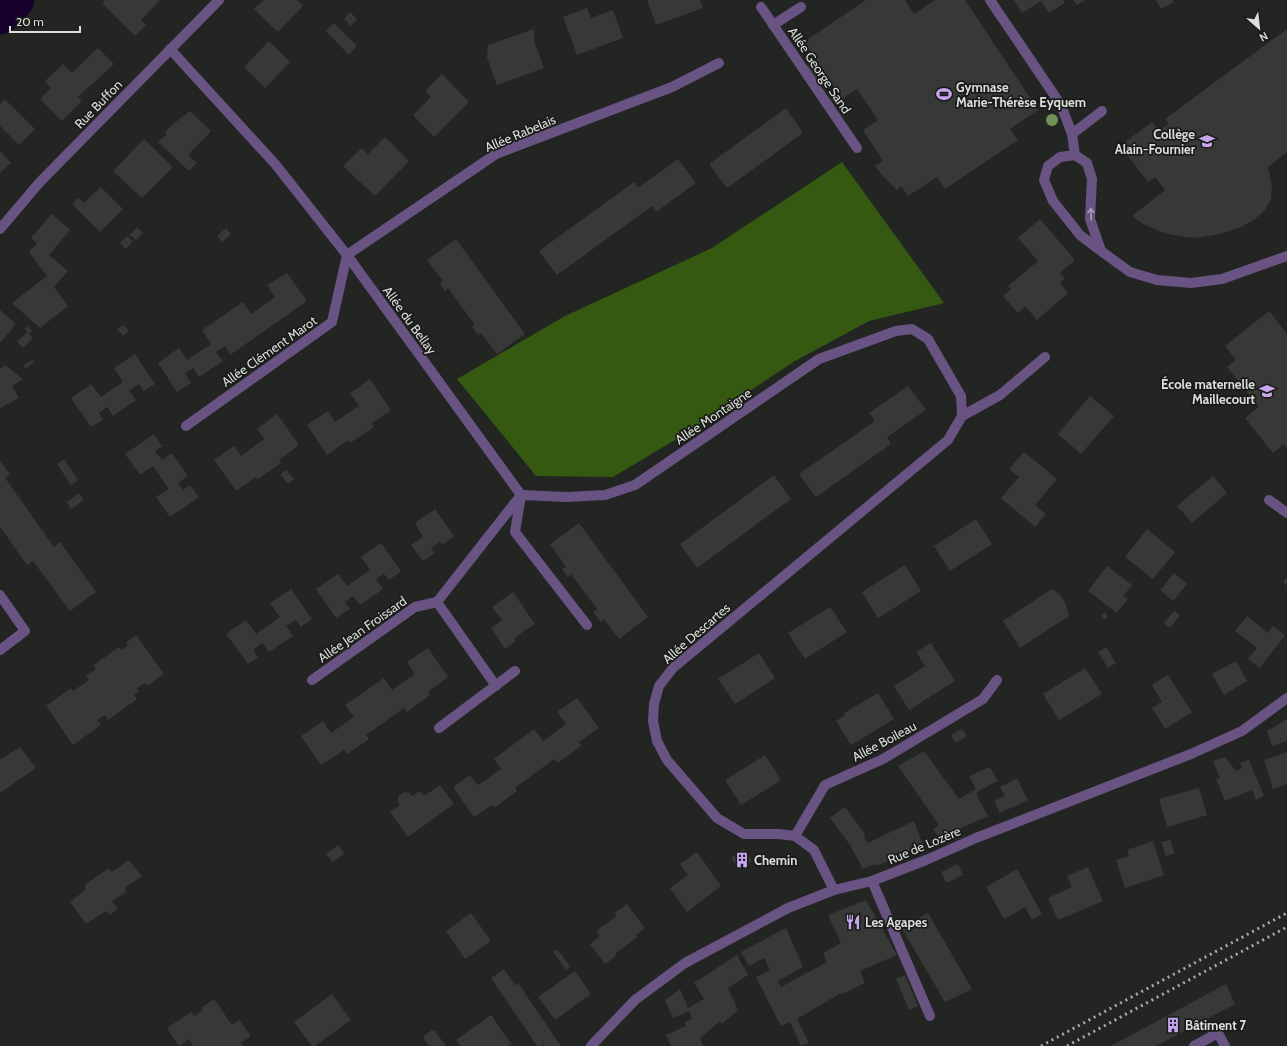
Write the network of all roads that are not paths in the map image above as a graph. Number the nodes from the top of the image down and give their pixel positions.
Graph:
1 (219, 0) edge
2 (990, 0) edge
3 (761, 7) dead end
4 (801, 7) dead end
5 (773, 25) junction
6 (170, 49) junction
7 (719, 64) dead end
8 (1102, 111) dead end
9 (1072, 134) junction
10 (857, 148) dead end
11 (1075, 155) junction
12 (0, 229) edge
13 (1100, 251) junction
14 (348, 255) junction
15 (1287, 256) edge
16 (1045, 357) dead end
17 (962, 416) junction
18 (186, 426) dead end
19 (521, 495) junction
20 (1269, 500) dead end
21 (1287, 513) edge
22 (0, 595) edge
23 (437, 602) junction
24 (587, 625) dead end
25 (0, 650) edge
26 (515, 671) dead end
27 (312, 680) dead end
28 (997, 680) dead end
29 (496, 686) junction
30 (1287, 698) edge
31 (439, 728) dead end
32 (796, 836) junction
33 (872, 881) junction
34 (834, 890) junction
35 (930, 1016) dead end
36 (590, 1046) edge
37 (1194, 1046) edge
38 (1225, 1046) edge

1 - 6 street, Rue Buffon
2 - 9 street
3 - 5 street, Allée George Sand
4 - 5 street
5 - 10 street, Allée George Sand
6 - 12 street, Rue Buffon
6 - 14 street, Allée du Bellay
7 - 14 street, Allée Rabelais
8 - 9 street
9 - 11 street
13 -> 11 street
11 - 13 street
13 - 15 street
14 - 18 street, Allée Clément Marot
14 - 19 street, Allée du Bellay
16 - 17 street
17 - 19 street, Allée Montaigne
17 - 32 street, Allée Descartes
19 - 23 street
19 - 24 street
20 - 21 street
22 - 25 street
23 - 27 street, Allée Jean Froissard
23 - 29 street
26 - 29 street
28 - 32 street, Allée Boileau
29 - 31 street
30 - 33 street, Rue de Lozère
32 - 34 street
33 - 34 street, Rue de Lozère
33 - 35 street
34 - 36 street, Rue de Lozère
37 - 38 street

